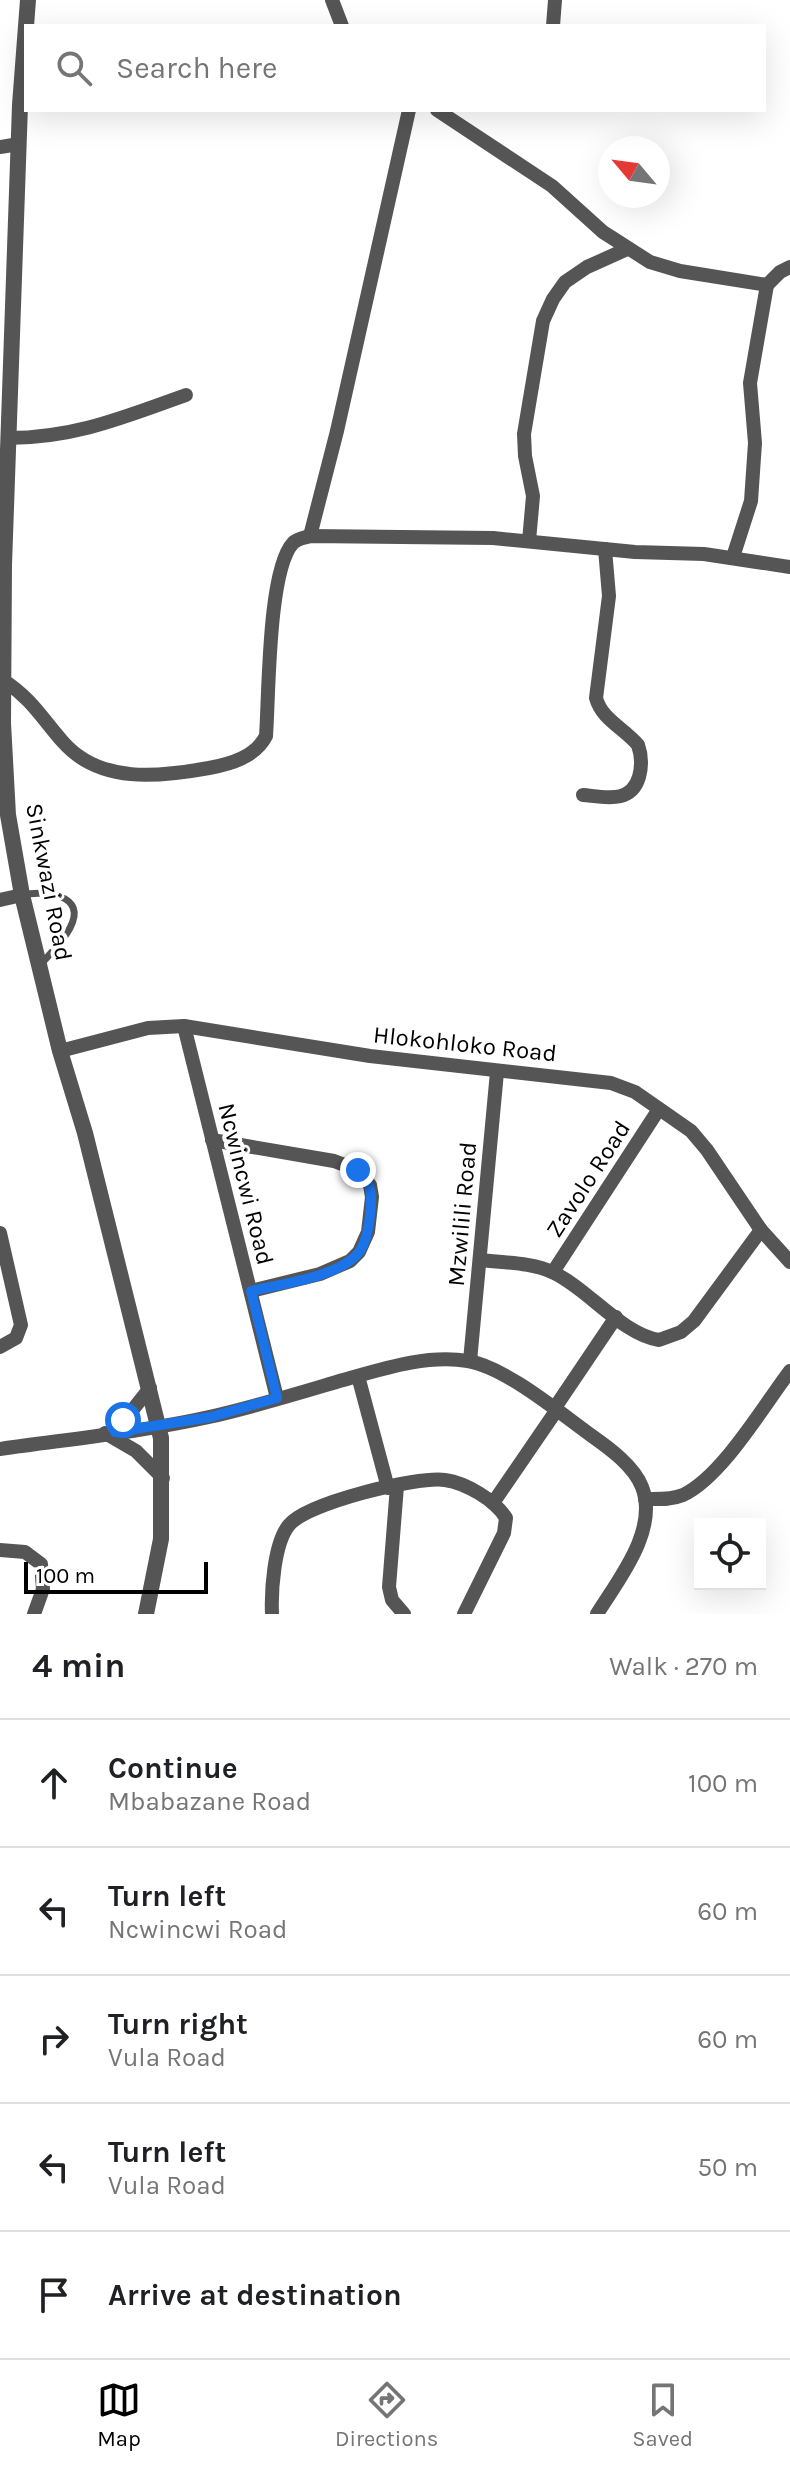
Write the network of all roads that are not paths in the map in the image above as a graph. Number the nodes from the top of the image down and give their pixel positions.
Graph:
1 (28, 0) edge
2 (332, 0) edge
3 (555, 0) edge
4 (26, 24) edge
5 (341, 24) edge
6 (553, 24) edge
7 (24, 64) edge
8 (409, 112) edge
9 (440, 112) edge
10 (19, 144) junction
11 (0, 147) edge
12 (627, 249) junction
13 (790, 267) edge
14 (767, 285) junction
15 (6, 310) edge
16 (186, 395) dead end
17 (8, 438) junction
18 (310, 536) junction
19 (529, 541) junction
20 (605, 549) junction
21 (733, 557) junction
22 (790, 567) edge
23 (2, 681) edge
24 (583, 795) dead end
25 (22, 895) junction
26 (0, 900) edge
27 (40, 965) junction
28 (184, 1026) junction
29 (60, 1051) junction
30 (497, 1072) junction
31 (659, 1109) junction
32 (212, 1140) junction
33 (761, 1230) junction
34 (0, 1233) edge
35 (480, 1260) junction
36 (790, 1262) edge
37 (553, 1272) junction
38 (251, 1291) junction
39 (616, 1317) junction
40 (0, 1347) edge
41 (470, 1361) junction
42 (790, 1371) edge
43 (358, 1376) junction
44 (150, 1388) junction
45 (277, 1398) junction
46 (555, 1410) junction
47 (158, 1426) junction
48 (110, 1432) junction
49 (0, 1449) edge
50 (163, 1478) junction
51 (392, 1487) junction
52 (645, 1499) junction
53 (493, 1503) junction
54 (0, 1550) edge
55 (34, 1614) edge
56 (146, 1614) edge
57 (272, 1614) edge
58 (404, 1614) edge
59 (464, 1614) edge
60 (597, 1614) edge

1 - 4 street, Sinkwazi Road
2 - 5 street
3 - 6 street
7 - 10 street, Sinkwazi Road
8 - 18 street
9 - 12 street
10 - 11 street
10 - 15 street, Sinkwazi Road
12 - 14 street
12 - 19 street
13 - 14 street
14 - 21 street
15 - 17 street, Sinkwazi Road
16 - 17 street
17 - 23 street, Sinkwazi Road
18 - 19 street
18 - 23 street
19 - 20 street
20 - 21 street
20 - 24 street
21 - 22 street
23 - 25 street, Sinkwazi Road
25 - 26 street
25 - 27 street, Sinkwazi Road
25 - 27 lane
27 - 29 street, Sinkwazi Road
28 - 29 street, Hlokohloko Road
28 - 30 street, Hlokohloko Road
28 - 32 street, Ncwincwi Road
29 - 44 street, Sinkwazi Road
30 - 31 street, Hlokohloko Road
30 - 35 street, Mzwilili Road
31 - 33 street, Hlokohloko Road
31 - 37 street, Zavolo Road
32 - 38 street, Ncwincwi Road
32 - 38 street
33 - 36 street, Hlokohloko Road
33 - 39 street
34 - 40 street
35 - 37 street
35 - 41 street, Mzwilili Road
37 - 39 street
38 - 45 street, Ncwincwi Road
39 - 46 street
41 - 43 street
41 - 46 street
42 - 52 street
43 - 45 street
43 - 51 street
44 - 47 street, Sinkwazi Road
44 - 48 street
45 - 47 street
46 - 52 street
46 - 53 street
47 - 48 street
47 - 50 street, Sinkwazi Road
48 - 49 street
48 - 50 street
50 - 56 street, Sinkwazi Road
51 - 53 street
51 - 57 street
51 - 58 street
52 - 60 street
53 - 59 street
54 - 55 street

